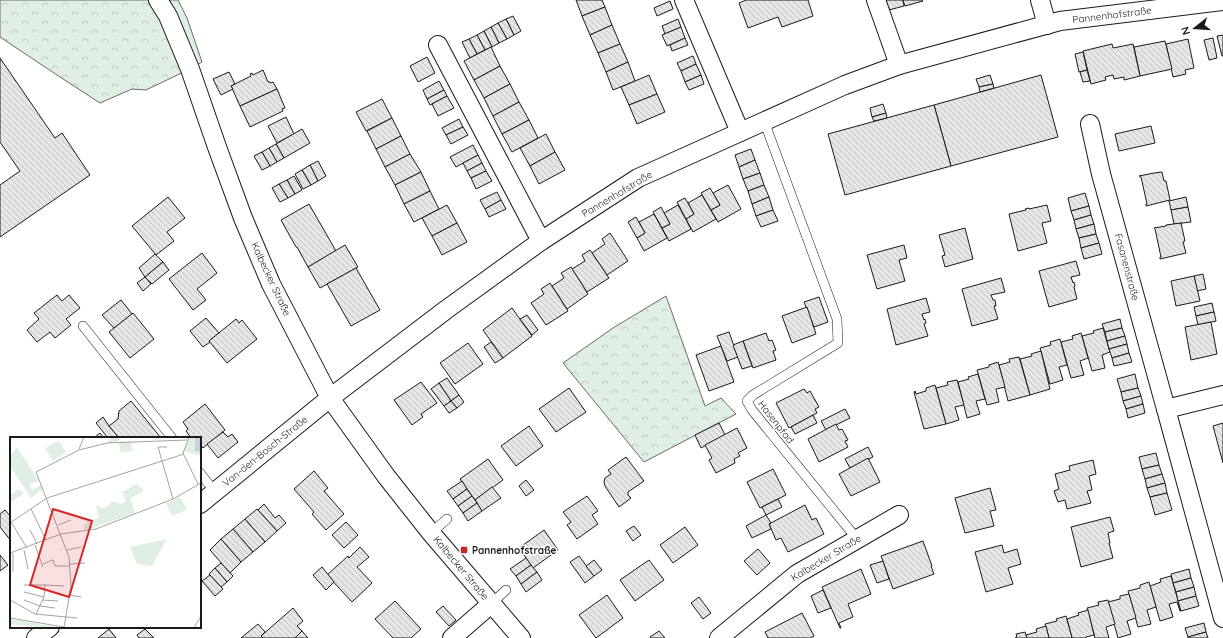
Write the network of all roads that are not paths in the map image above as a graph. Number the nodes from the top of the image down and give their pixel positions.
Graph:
1 (158, 0) edge
2 (684, 0) edge
3 (876, 0) edge
4 (1040, 0) edge
5 (1223, 1) edge
6 (1200, 2) edge
7 (1047, 25) junction
8 (438, 45) dead end
9 (899, 65) junction
10 (764, 121) junction
11 (1090, 124) dead end
12 (740, 132) junction
13 (541, 241) junction
14 (83, 326) dead end
15 (1223, 395) edge
16 (330, 398) junction
17 (1166, 409) junction
18 (171, 437) edge
19 (201, 474) edge
20 (215, 492) junction
21 (201, 503) edge
22 (899, 515) dead end
23 (447, 519) dead end
24 (431, 533) junction
25 (857, 539) junction
26 (506, 590) dead end
27 (491, 604) junction
28 (1223, 618) edge
29 (49, 628) edge
30 (36, 638) edge
31 (452, 638) edge
32 (521, 638) edge
33 (719, 638) edge

1 - 16 street, Kalbecker Straße
2 - 12 street
3 - 9 street
4 - 7 street
5 - 6 street, Pannenhofstraße
6 - 7 street, Pannenhofstraße
7 - 9 street, Pannenhofstraße
8 - 13 street
9 - 10 street, Pannenhofstraße
10 - 12 street, Pannenhofstraße
10 - 25 lane, Hasenpfad
11 - 17 street, Fasanenstraße
12 - 13 street, Pannenhofstraße
13 - 16 street, Pannenhofstraße
14 - 18 lane
15 - 17 street
16 - 20 street, Van-den-Bosch-Straße
16 - 24 street, Kalbecker Straße
17 - 28 street, Fasanenstraße
19 - 20 lane
20 - 21 street, Van-den-Bosch-Straße
22 - 25 street, Kalbecker Straße
23 - 24 lane, Kalbecker Straße
24 - 27 street, Kalbecker Straße
25 - 33 street, Kalbecker Straße
26 - 27 lane, Kalbecker Straße
27 - 31 street
27 - 32 street, Kalbecker Straße
29 - 30 street

